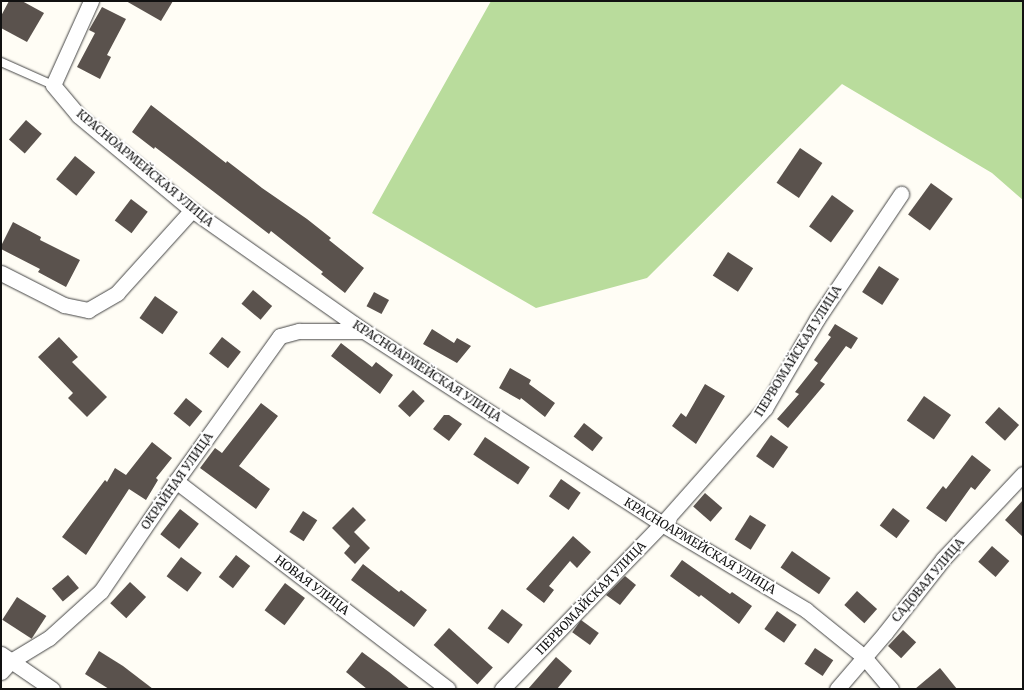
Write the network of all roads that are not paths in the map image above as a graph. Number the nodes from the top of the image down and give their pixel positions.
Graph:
1 (91, 1) edge
2 (1, 62) edge
3 (53, 85) junction
4 (901, 194) dead end
5 (192, 210) junction
6 (1, 273) edge
7 (364, 331) junction
8 (1023, 474) edge
9 (176, 481) junction
10 (662, 524) junction
11 (864, 657) junction
12 (4, 662) edge
13 (52, 689) edge
14 (448, 689) edge
15 (502, 689) edge
16 (837, 689) edge
17 (891, 689) edge

1 - 3 street
2 - 3 lane
3 - 5 street, КРАСНОАРМЕЙСКАЯ УЛИЦА
4 - 10 street, ПЕРВОМАЙСКАЯ УЛИЦА
5 - 6 street
5 - 7 street, КРАСНОАРМЕЙСКАЯ УЛИЦА
7 - 9 street, ОКРАЙНАЯ УЛИЦА
7 - 10 street, КРАСНОАРМЕЙСКАЯ УЛИЦА
8 - 11 street, САДОВАЯ УЛИЦА
9 - 12 street, ОКРАЙНАЯ УЛИЦА
9 - 14 street, НОВАЯ УЛИЦА
10 - 11 street, КРАСНОАРМЕЙСКАЯ УЛИЦА
10 - 15 street, ПЕРВОМАЙСКАЯ УЛИЦА
11 - 16 street, САДОВАЯ УЛИЦА
11 - 17 street, КРАСНОАРМЕЙСКАЯ УЛИЦА
12 - 13 street

